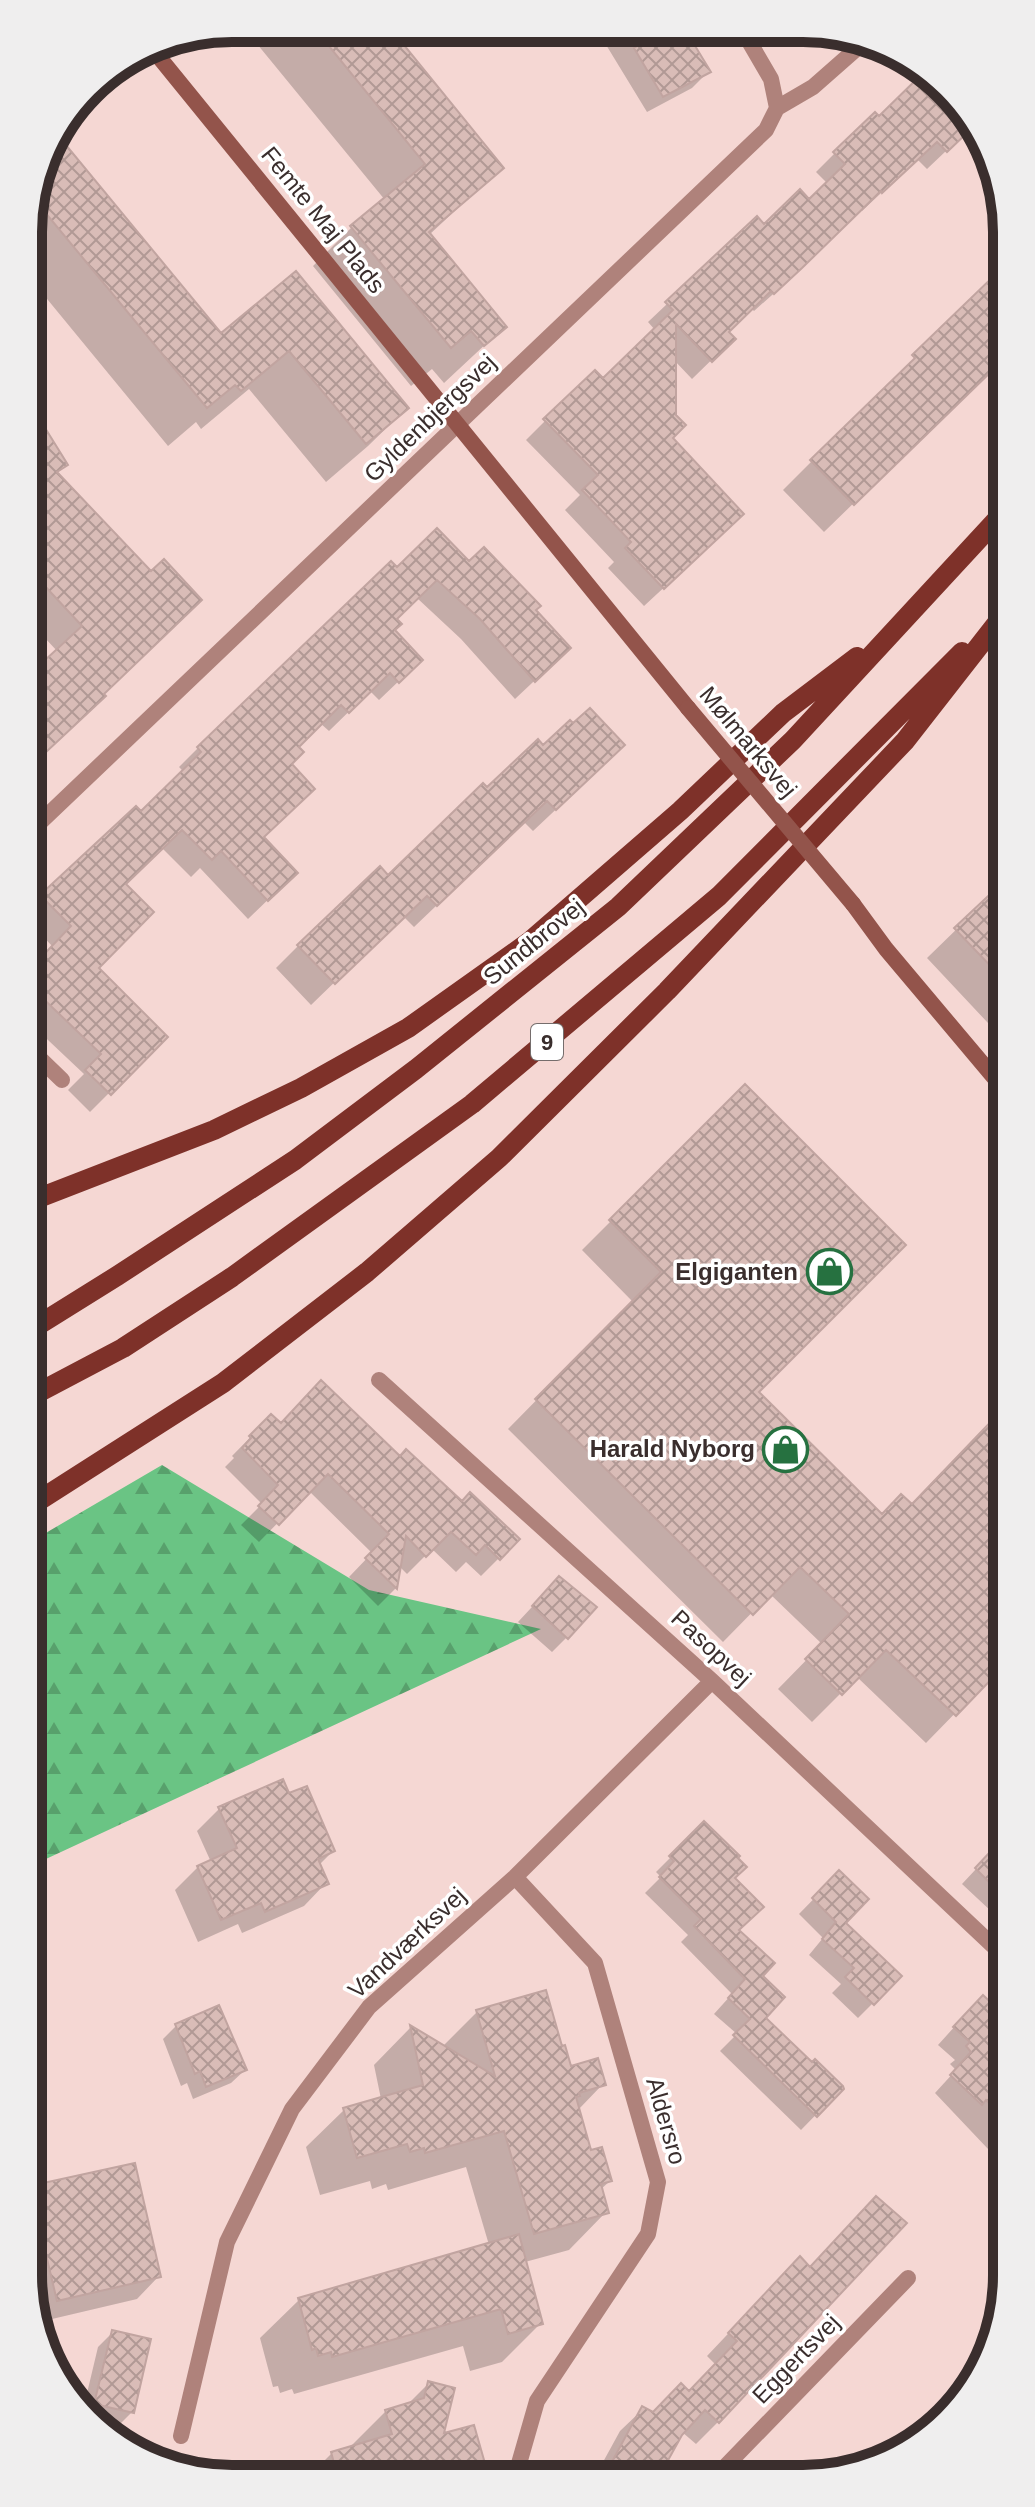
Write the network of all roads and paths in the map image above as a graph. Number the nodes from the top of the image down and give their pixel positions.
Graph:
1 (749, 42) edge
2 (855, 50) edge
3 (158, 56) edge
4 (777, 108) junction
5 (458, 424) junction
6 (993, 524) edge
7 (901, 623) junction
8 (993, 623) edge
9 (993, 625) edge
10 (42, 821) edge
11 (42, 1061) edge
12 (993, 1076) edge
13 (62, 1080) dead end
14 (42, 1197) edge
15 (42, 1323) edge
16 (379, 1380) dead end
17 (42, 1391) edge
18 (42, 1499) edge
19 (712, 1681) junction
20 (515, 1877) junction
21 (993, 1946) edge
22 (908, 2278) dead end
23 (181, 2436) dead end
24 (519, 2465) edge
25 (727, 2465) edge

1 - 4 street
2 - 4 street, Gyldenbjergsvej
3 - 5 street, Femte Maj Plads
4 - 5 street, Gyldenbjergsvej
5 - 10 street, Gyldenbjergsvej
5 - 12 street, Mølmarksvej, bridge
6 - 7 main road, Sundbrovej
7 - 14 main road
7 - 15 main road, Sundbrovej
8 - 17 main road, 9
9 - 18 main road
11 - 13 street
16 - 19 street, Pasopvej
19 - 20 street, Vandværksvej
19 - 21 street, Pasopvej
20 - 23 street, Vandværksvej
20 - 24 street, Aldersro
22 - 25 street, Eggertsvej

